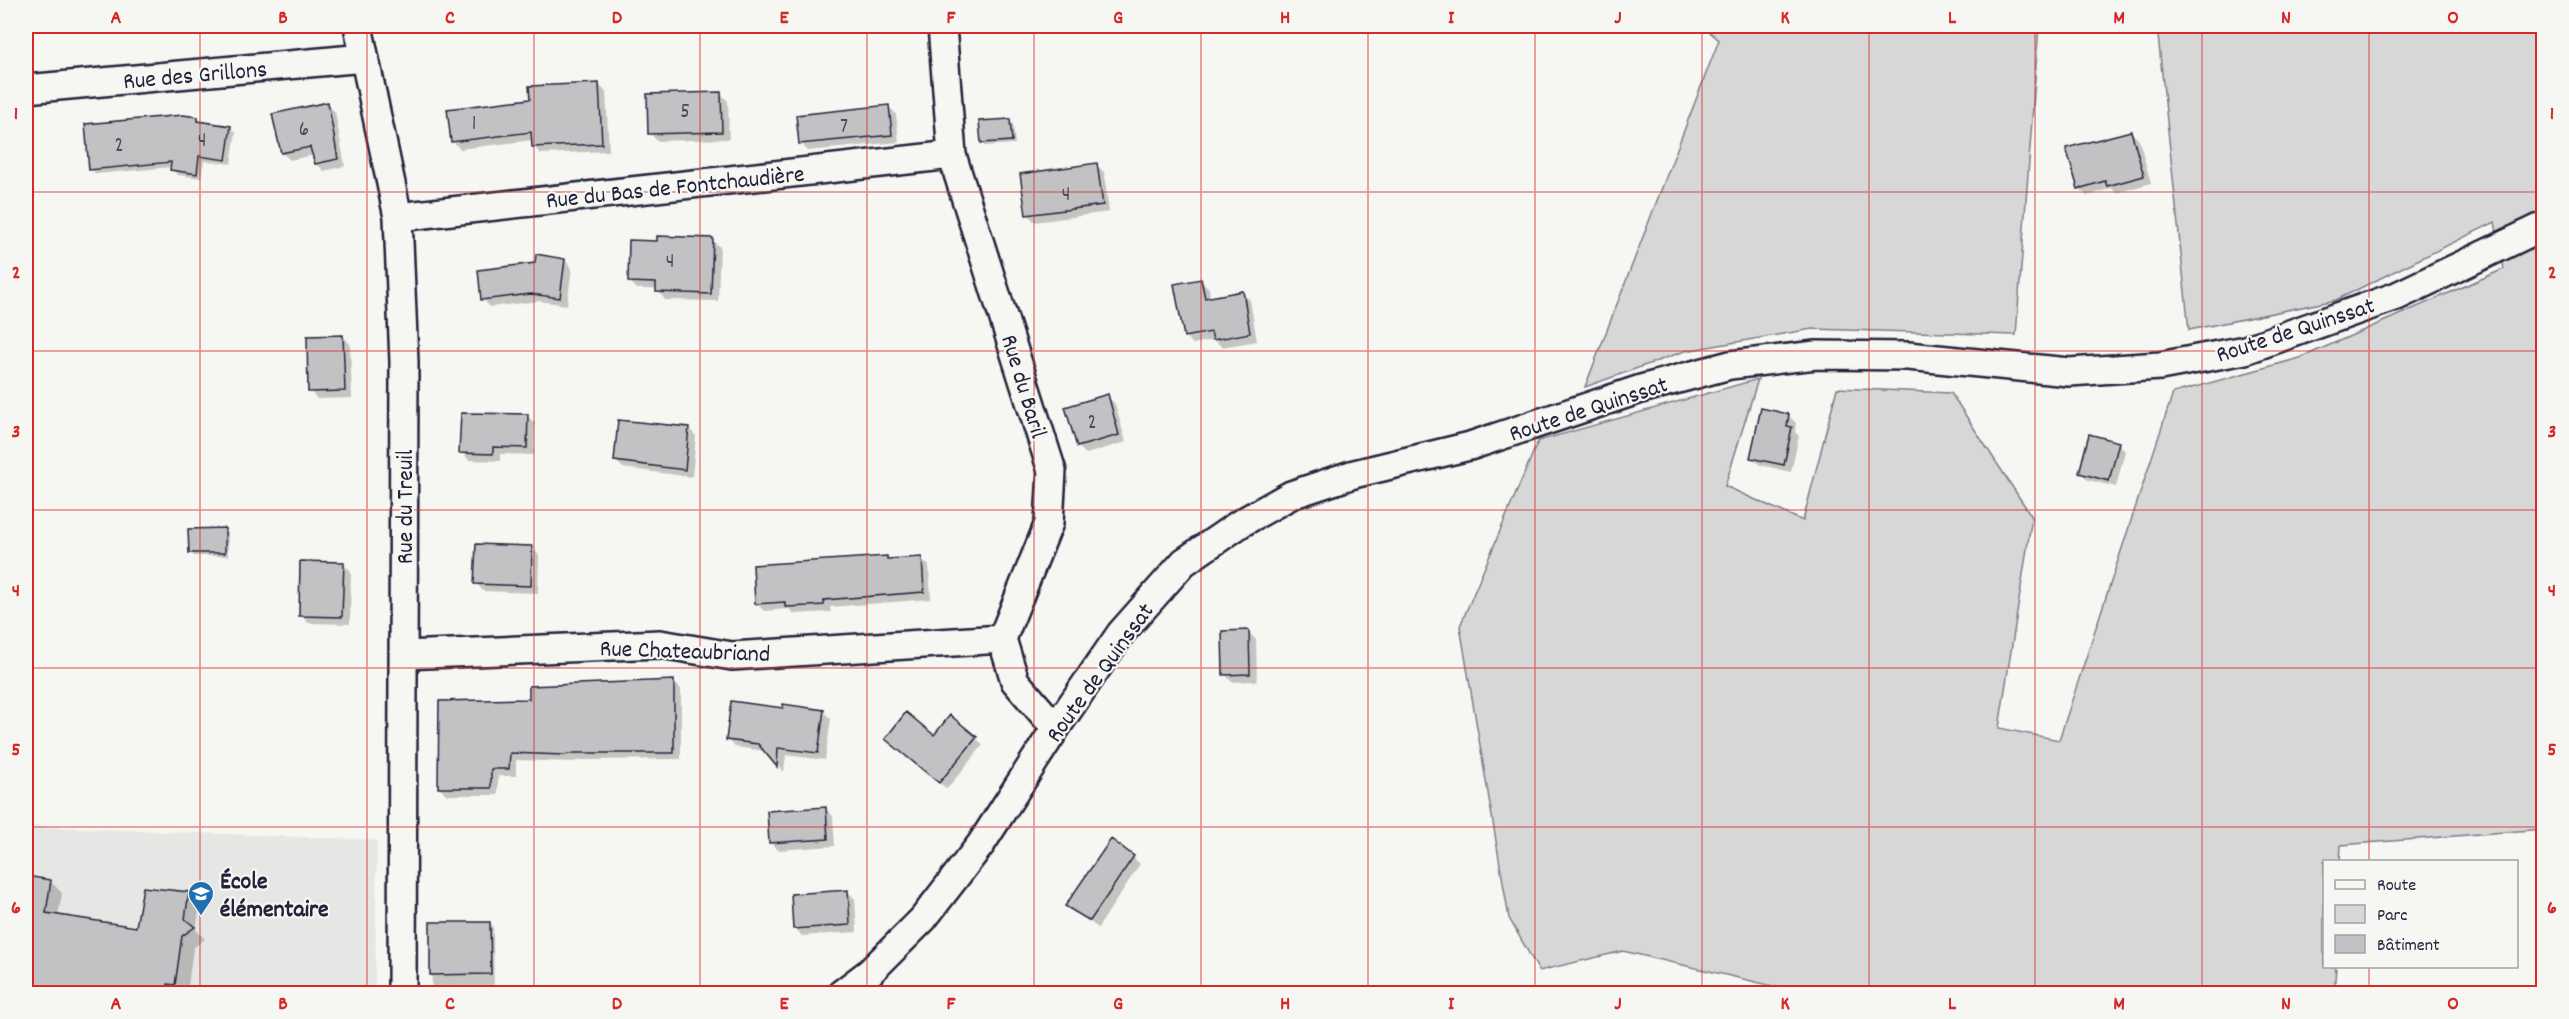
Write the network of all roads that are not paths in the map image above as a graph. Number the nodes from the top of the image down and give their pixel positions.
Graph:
1 (358, 26) edge
2 (942, 26) edge
3 (364, 58) junction
4 (26, 89) edge
5 (952, 155) junction
6 (398, 217) junction
7 (2544, 226) edge
8 (1002, 639) junction
9 (404, 655) junction
10 (1057, 726) junction
11 (402, 993) edge
12 (841, 993) edge

1 - 3 street, Rue du Treuil
2 - 5 street, Rue du Baril
3 - 4 street, Rue des Grillons
3 - 6 street, Rue du Treuil
5 - 6 street, Rue du Bas de Fontchaudière
5 - 8 street, Rue du Baril
6 - 9 street, Rue du Treuil
7 - 10 street, Route de Quinssat
8 - 9 street, Rue Chateaubriand
8 - 10 street
9 - 11 street, Rue du Treuil
10 - 12 street, Route de Quinssat

